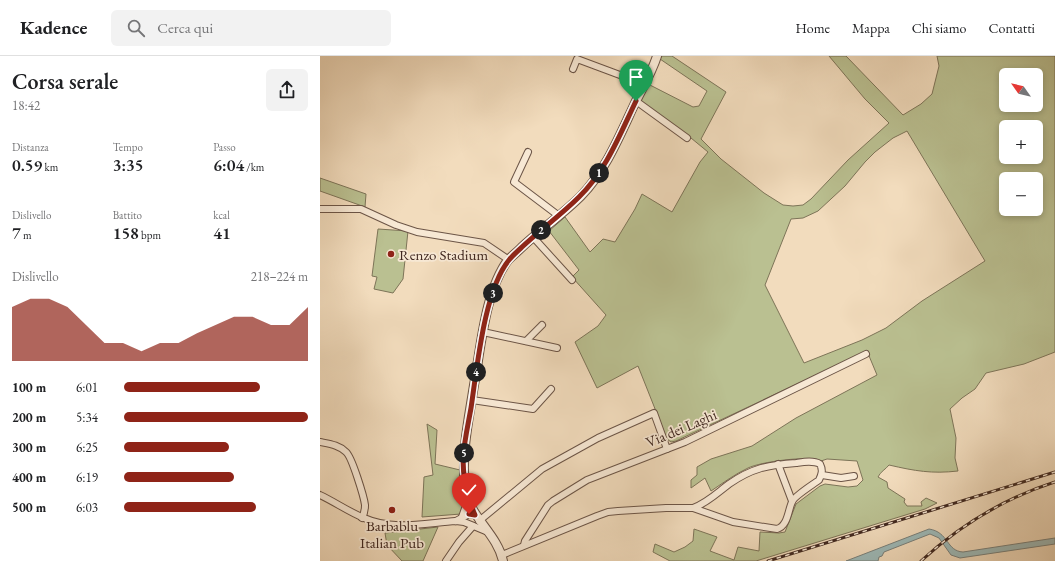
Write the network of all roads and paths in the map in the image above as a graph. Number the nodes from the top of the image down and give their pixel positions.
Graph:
1 (657, 56) edge
2 (573, 69) dead end
3 (644, 84) junction
4 (636, 101) junction
5 (687, 138) dead end
6 (528, 152) dead end
7 (320, 209) edge
8 (559, 216) junction
9 (533, 237) junction
10 (509, 260) junction
11 (572, 280) dead end
12 (542, 325) dead end
13 (483, 332) junction
14 (526, 341) junction
15 (557, 348) dead end
16 (866, 354) dead end
17 (551, 389) dead end
18 (472, 400) junction
19 (320, 442) edge
20 (667, 449) junction
21 (778, 464) junction
22 (822, 475) junction
23 (854, 476) dead end
24 (320, 495) edge
25 (468, 500) junction
26 (792, 500) junction
27 (693, 508) junction
28 (362, 518) junction
29 (461, 520) junction
30 (476, 520) junction
31 (524, 545) junction
32 (502, 558) edge
33 (446, 561) edge

1 - 3 street
2 - 3 street
3 - 4 street
4 - 5 street
4 - 8 street
6 - 8 street
7 - 10 street
8 - 9 street
9 - 10 street
9 - 11 street
10 - 13 street
12 - 14 street
13 - 14 street
13 - 18 street
14 - 15 street
16 - 20 street, Via dei Laghi
17 - 18 street
18 - 25 street
19 - 28 street
20 - 30 street
20 - 31 street, Via dei Laghi
21 - 22 street
21 - 26 street
21 - 27 street
22 - 23 street
22 - 26 street
24 - 28 street
25 - 29 street
25 - 30 street
26 - 27 street
27 - 31 street
28 - 29 street
29 - 30 street
29 - 30 street
30 - 32 street
30 - 33 street
31 - 32 street

